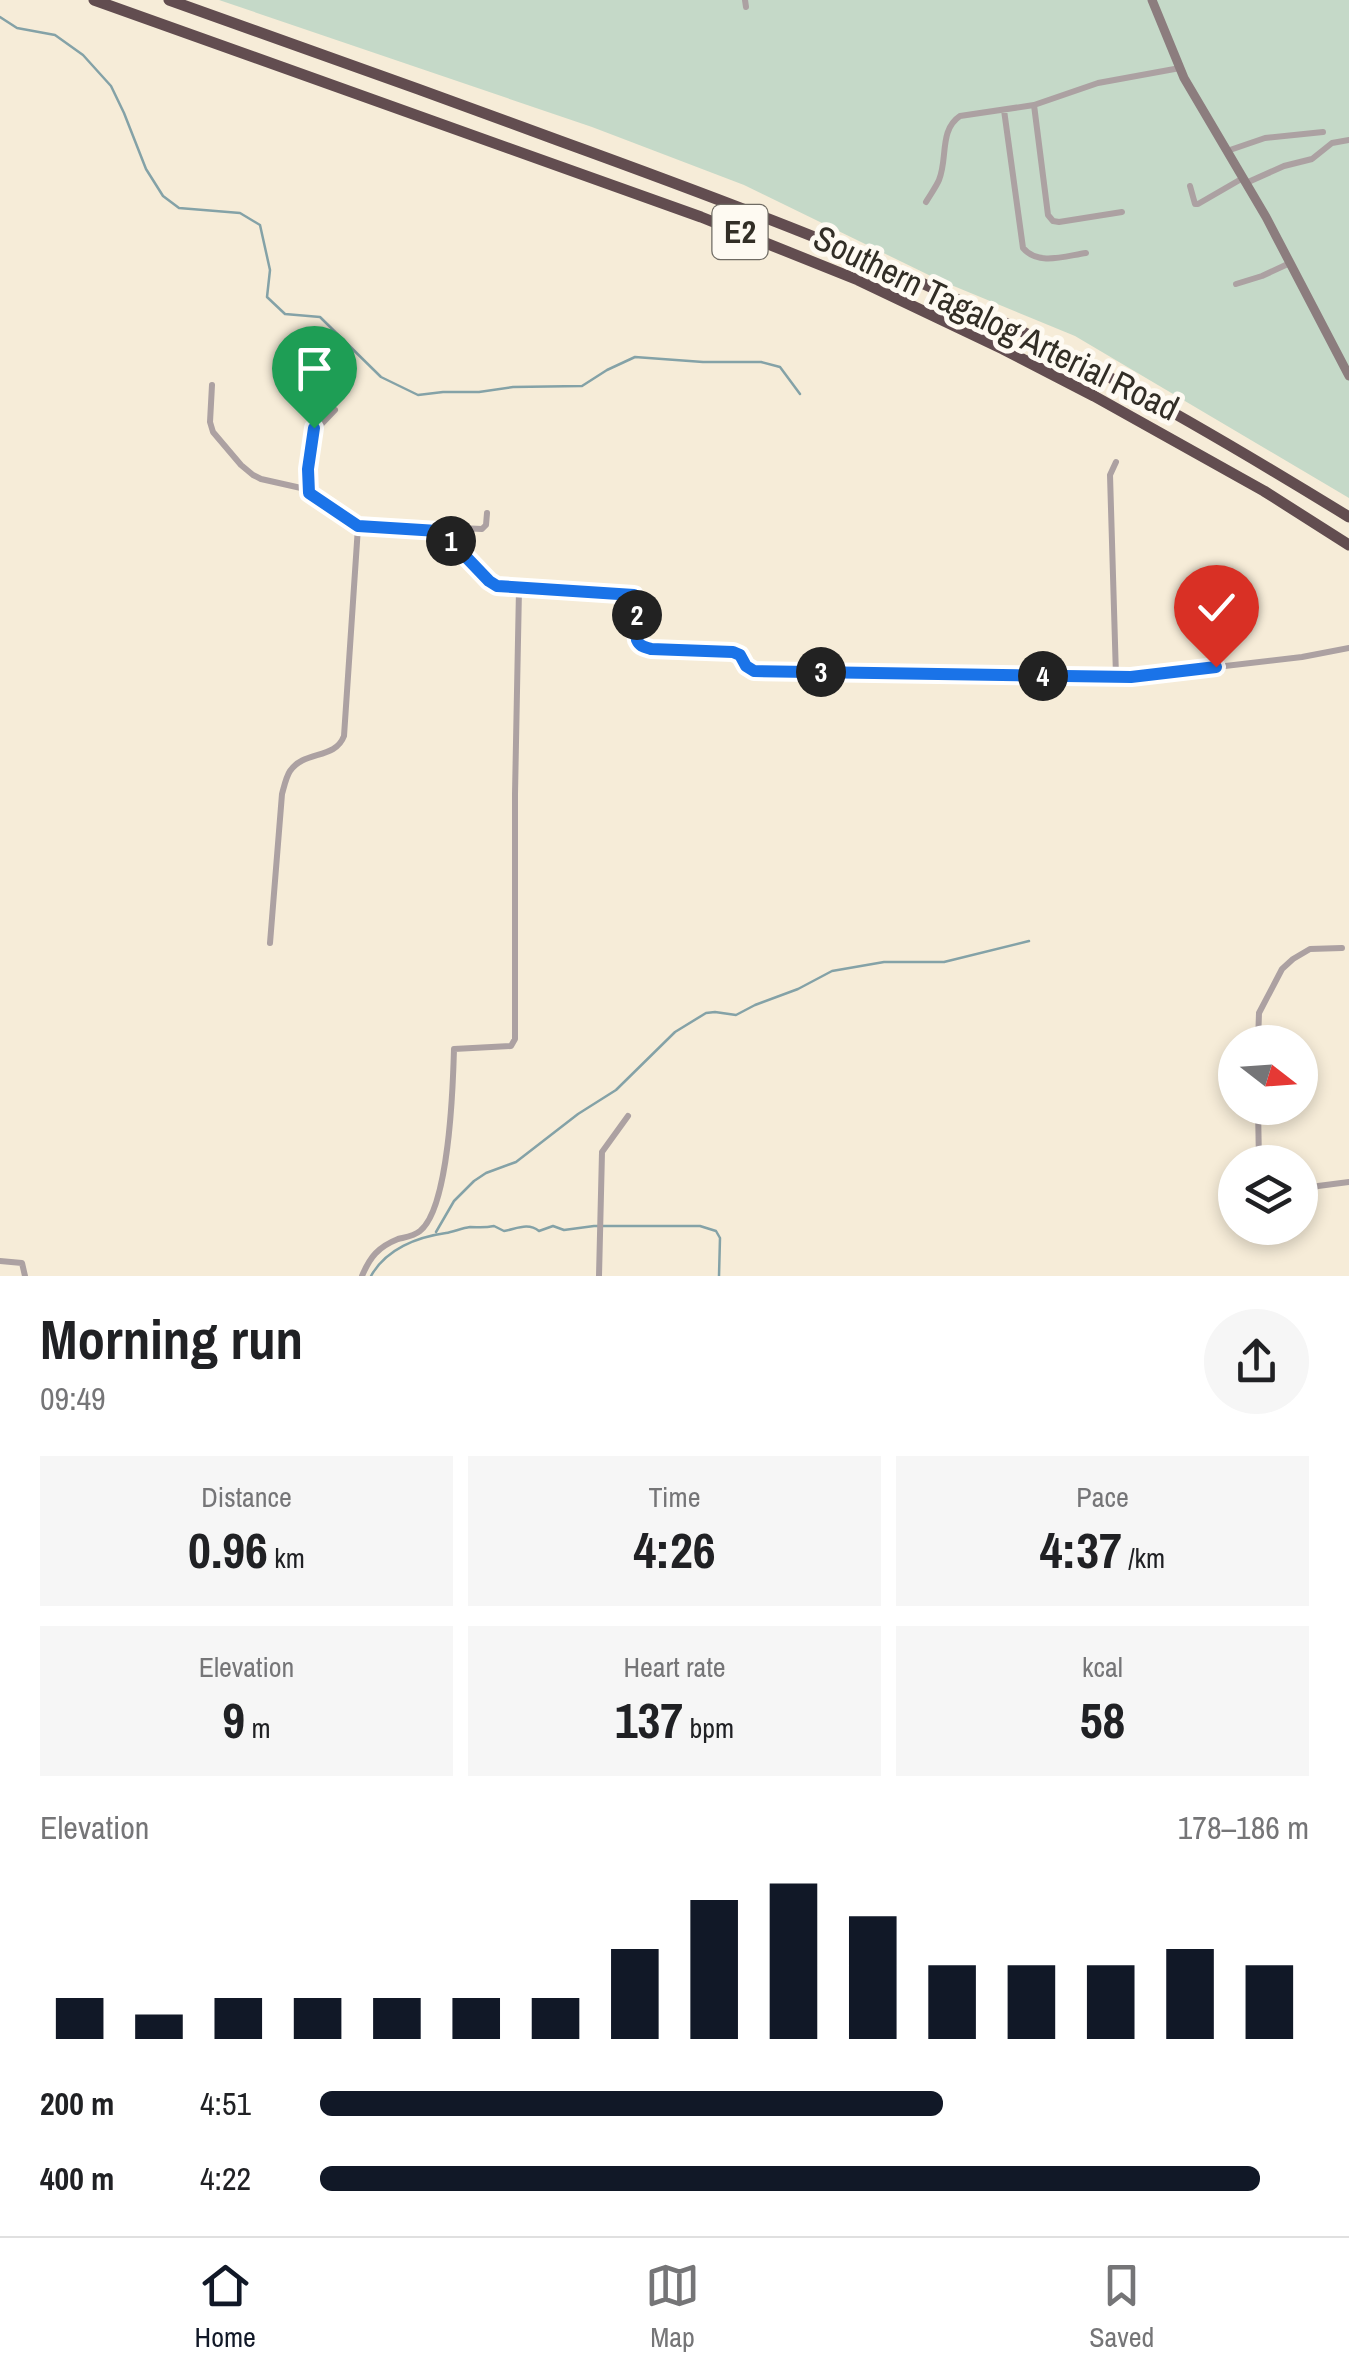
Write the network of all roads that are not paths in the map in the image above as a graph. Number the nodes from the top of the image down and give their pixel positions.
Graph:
1 (94, 0) edge
2 (169, 0) edge
3 (1152, 0) edge
4 (1180, 68) junction
5 (1034, 105) junction
6 (1004, 110) junction
7 (1323, 132) dead end
8 (1349, 140) edge
9 (1227, 150) junction
10 (1244, 181) junction
11 (1190, 186) dead end
12 (926, 202) dead end
13 (1122, 212) dead end
14 (1086, 253) dead end
15 (1290, 263) junction
16 (1236, 284) dead end
17 (1346, 363) edge
18 (1349, 376) edge
19 (212, 385) dead end
20 (301, 399) dead end
21 (335, 410) dead end
22 (312, 433) junction
23 (1116, 462) dead end
24 (309, 493) junction
25 (487, 513) dead end
26 (1349, 517) edge
27 (358, 526) junction
28 (438, 531) junction
29 (1349, 544) edge
30 (519, 589) junction
31 (1349, 648) edge
32 (1116, 676) junction
33 (270, 943) dead end
34 (1342, 948) dead end
35 (1259, 1025) edge
36 (628, 1116) dead end
37 (1349, 1182) edge
38 (1318, 1186) edge
39 (0, 1261) edge
40 (26, 1276) edge
41 (362, 1276) edge
42 (600, 1276) edge

1 - 29 highway, Southern Tagalog Arterial Road / E2
2 - 26 highway, Southern Tagalog Arterial Road / E2
3 - 4 main road
4 - 5 street
4 - 9 main road
5 - 6 street
5 - 13 street
6 - 12 street
6 - 14 street
7 - 9 street
8 - 10 street
9 - 10 main road
10 - 11 street
10 - 15 main road
15 - 16 street
15 - 17 main road
17 - 18 main road
19 - 24 street
20 - 22 street
21 - 22 street
22 - 24 street
23 - 32 street
24 - 27 street
25 - 28 street
27 - 28 street
27 - 33 street
28 - 30 street
30 - 32 street
30 - 41 street
31 - 32 street
34 - 35 street
36 - 42 street
37 - 38 street
39 - 40 street

